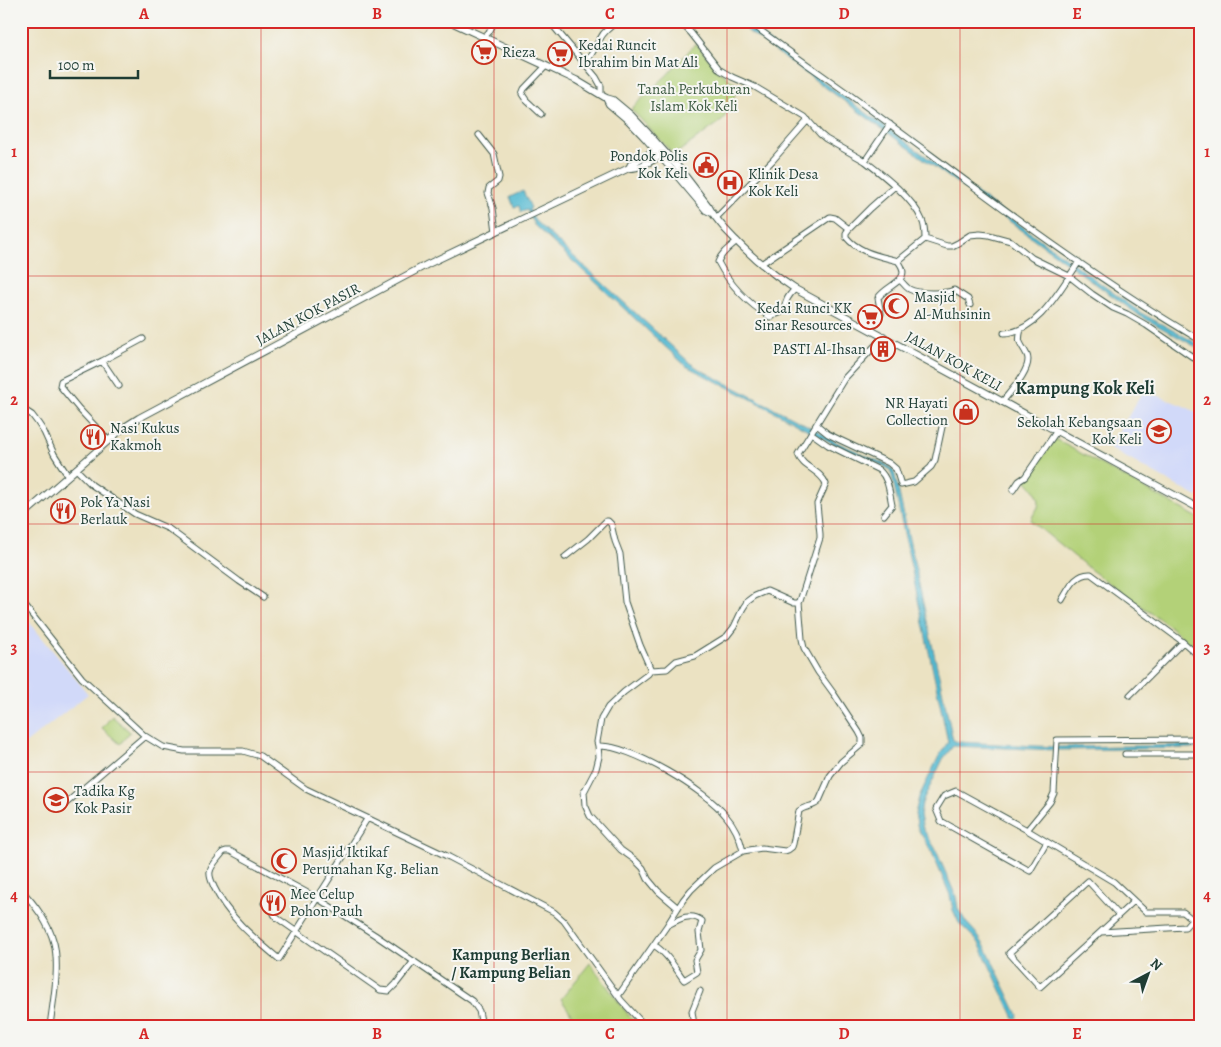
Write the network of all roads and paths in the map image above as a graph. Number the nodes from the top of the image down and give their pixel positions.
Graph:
1 (449, 21) edge
2 (495, 21) edge
3 (548, 21) edge
4 (618, 21) edge
5 (679, 21) edge
6 (748, 21) edge
7 (484, 37) junction
8 (584, 64) junction
9 (546, 66) junction
10 (604, 96) junction
11 (541, 114) dead end
12 (808, 120) junction
13 (889, 125) junction
14 (646, 131) junction
15 (479, 135) dead end
16 (646, 138) junction
17 (658, 153) junction
18 (865, 161) junction
19 (642, 162) junction
20 (669, 165) junction
21 (679, 168) junction
22 (895, 186) junction
23 (714, 216) junction
24 (849, 229) junction
25 (496, 232) junction
26 (925, 239) junction
27 (736, 241) junction
28 (898, 261) junction
29 (1078, 263) junction
30 (761, 264) junction
31 (1071, 273) junction
32 (900, 280) junction
33 (794, 289) junction
34 (970, 305) dead end
35 (1021, 329) junction
36 (871, 330) junction
37 (1004, 334) dead end
38 (884, 336) junction
39 (143, 339) dead end
40 (1200, 340) edge
41 (102, 361) junction
42 (1200, 362) edge
43 (120, 386) dead end
44 (1002, 402) junction
45 (21, 408) edge
46 (817, 425) junction
47 (942, 427) dead end
48 (1056, 432) junction
49 (811, 433) junction
50 (109, 441) junction
51 (76, 469) junction
52 (68, 476) junction
53 (1013, 490) dead end
54 (1200, 509) edge
55 (884, 515) dead end
56 (21, 517) edge
57 (565, 557) dead end
58 (263, 597) dead end
59 (1062, 600) dead end
60 (21, 601) edge
61 (799, 602) junction
62 (1183, 642) junction
63 (1200, 657) edge
64 (651, 670) junction
65 (1130, 695) dead end
66 (145, 736) junction
67 (1200, 739) edge
68 (598, 746) junction
69 (1125, 754) dead end
70 (1200, 754) edge
71 (64, 805) dead end
72 (367, 819) junction
73 (1027, 830) junction
74 (1046, 842) junction
75 (743, 850) junction
76 (21, 890) edge
77 (317, 898) junction
78 (1134, 901) junction
79 (264, 903) dead end
80 (678, 908) junction
81 (1119, 915) junction
82 (666, 927) junction
83 (297, 932) junction
84 (1101, 932) junction
85 (654, 945) junction
86 (414, 961) junction
87 (700, 991) dead end
88 (618, 996) junction
89 (50, 1026) edge
90 (482, 1026) edge
91 (645, 1026) edge
92 (694, 1026) edge

1 - 7 street, JALAN KOK KELI
2 - 7 street
3 - 8 street
4 - 8 street
5 - 12 street
6 - 13 street
7 - 9 street, JALAN KOK KELI
8 - 10 street
9 - 10 street, JALAN KOK KELI
9 - 11 street
10 - 14 street, JALAN KOK KELI
10 - 16 street, JALAN KOK KELI
12 - 18 street
12 - 23 street
13 - 18 street
13 - 29 street
14 - 17 street
14 - 21 street, JALAN KOK KELI
15 - 25 street
16 - 17 street, JALAN KOK KELI
16 - 19 street
17 - 19 street, JALAN KOK PASIR
17 - 20 street, JALAN KOK KELI
17 - 21 street
18 - 22 street
19 - 20 street
19 - 25 street, JALAN KOK PASIR
20 - 23 street, JALAN KOK KELI
21 - 23 street, JALAN KOK KELI
22 - 24 street
22 - 26 street
23 - 27 street, JALAN KOK KELI
24 - 28 street
24 - 30 street
25 - 50 street, JALAN KOK PASIR
26 - 28 street
26 - 31 street
27 - 30 street, JALAN KOK KELI
27 - 33 street
28 - 32 street
29 - 31 street
29 - 40 street
30 - 33 street, JALAN KOK KELI
31 - 35 street
31 - 42 street
32 - 34 street
32 - 36 street
33 - 36 street, JALAN KOK KELI
35 - 37 street
35 - 44 street
36 - 38 street, JALAN KOK KELI
38 - 44 street, JALAN KOK KELI
38 - 46 street
39 - 41 street
41 - 43 street
41 - 50 street
44 - 48 street, JALAN KOK KELI
45 - 52 street
46 - 47 street
46 - 49 street
48 - 53 street
48 - 54 street, JALAN KOK KELI
49 - 55 street
49 - 61 street
50 - 51 street, JALAN KOK PASIR
51 - 52 street, JALAN KOK PASIR
51 - 58 street
52 - 56 street, JALAN KOK PASIR
57 - 64 street
59 - 62 street
60 - 66 street
61 - 64 street
61 - 75 street
62 - 63 street
62 - 65 street
64 - 68 street
66 - 71 street
66 - 72 street
67 - 73 street
68 - 75 street
68 - 80 street
69 - 70 street
72 - 77 street
72 - 88 street
73 - 74 street
73 - 74 street
74 - 78 street
75 - 80 street
76 - 89 street
77 - 83 street
77 - 83 street
77 - 86 street
78 - 81 street
78 - 84 street
79 - 83 street
80 - 82 street
81 - 84 street
81 - 84 street
82 - 85 street
82 - 85 street
83 - 86 street
85 - 88 street
86 - 90 street
87 - 92 street
88 - 91 street

